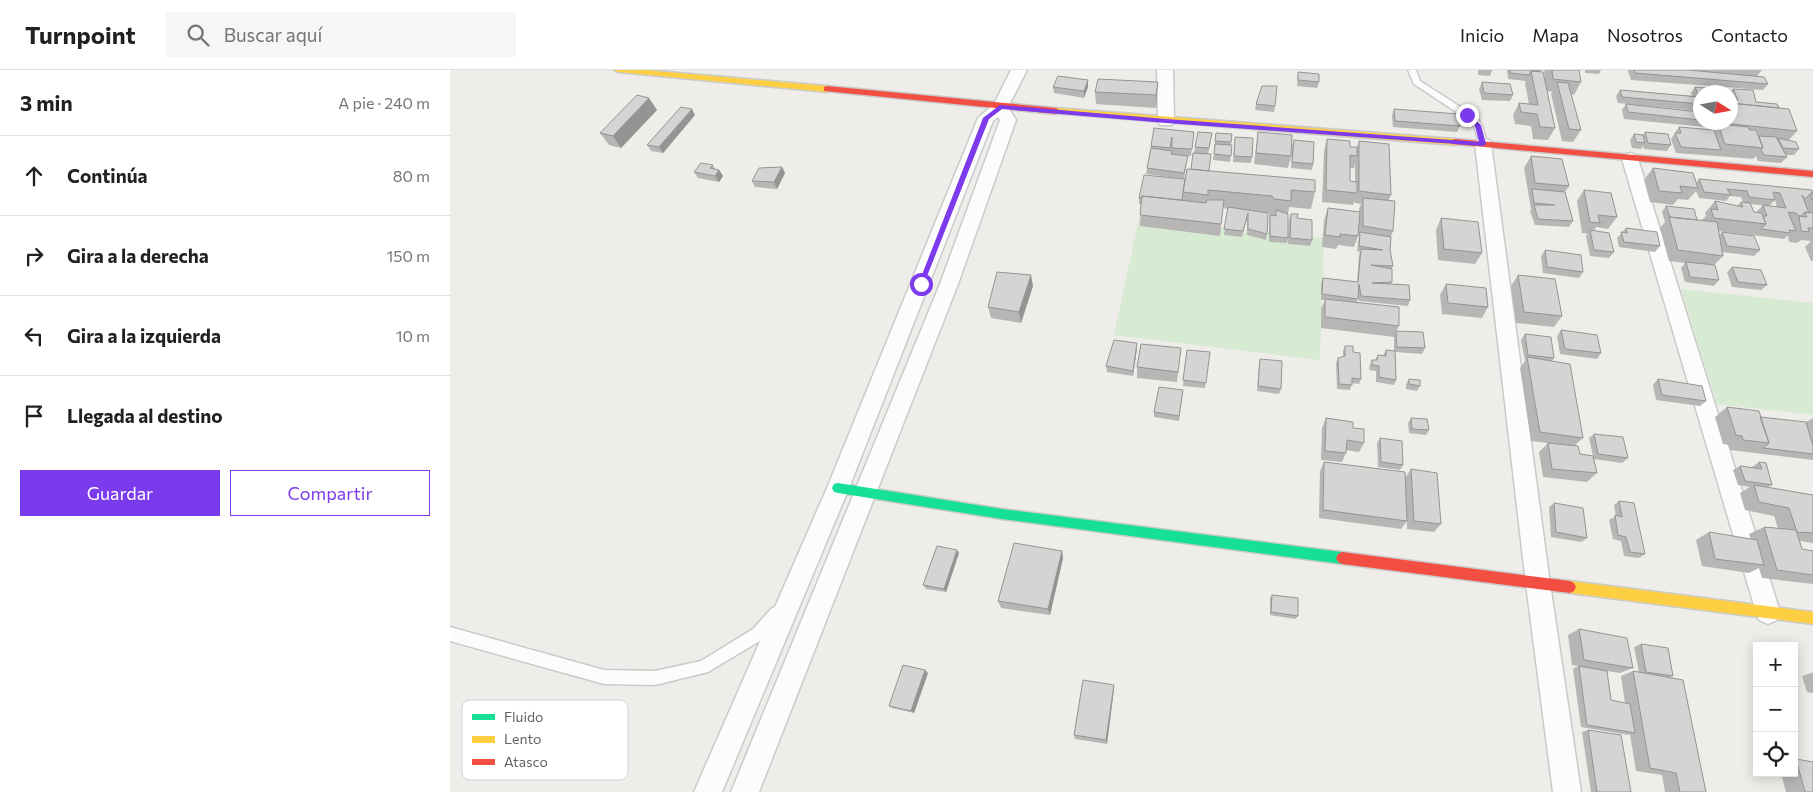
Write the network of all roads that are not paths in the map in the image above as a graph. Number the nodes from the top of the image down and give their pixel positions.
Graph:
1 (618, 70) edge
2 (1020, 70) edge
3 (1165, 70) edge
4 (1412, 70) edge
5 (690, 73) edge
6 (1000, 107) junction
7 (1166, 121) junction
8 (1483, 144) junction
9 (1630, 159) junction
10 (1813, 174) edge
11 (838, 488) junction
12 (867, 492) junction
13 (1538, 584) junction
14 (792, 595) junction
15 (1768, 612) junction
16 (1813, 618) edge
17 (450, 634) edge
18 (708, 792) edge
19 (745, 792) edge
20 (1567, 792) edge

1 - 5 street
2 - 6 street
3 - 7 street
4 - 8 lane
5 - 6 street
6 - 7 street
6 - 11 street
6 - 12 street
7 - 8 street
8 - 9 street
8 - 13 street
9 - 10 street
9 - 15 street
11 - 12 street
11 - 14 street
12 - 13 street
12 - 19 street
13 - 15 street
13 - 20 street
14 - 17 lane
14 - 18 street
15 - 16 street

